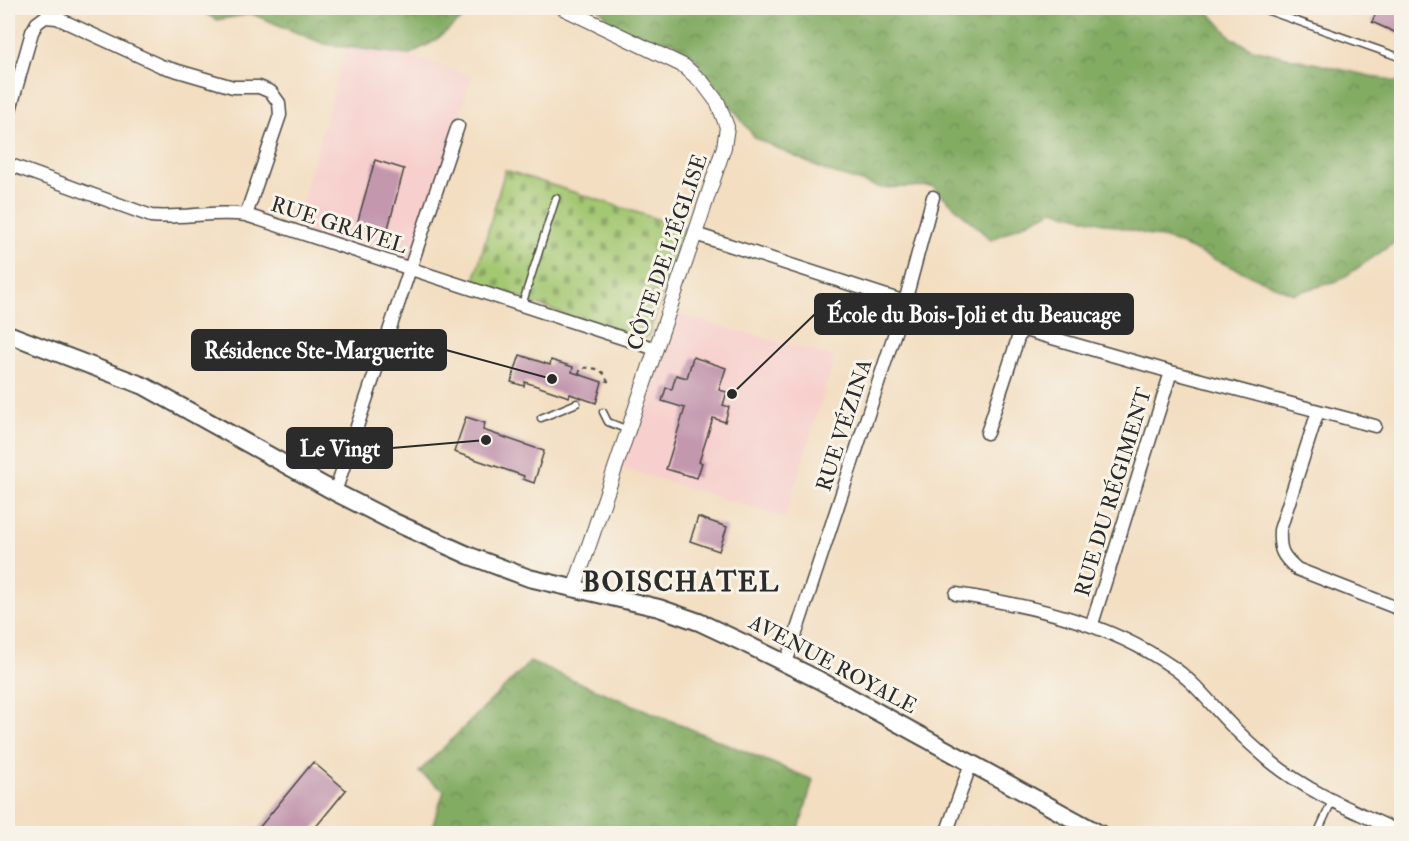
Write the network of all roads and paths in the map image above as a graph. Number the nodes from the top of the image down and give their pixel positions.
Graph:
1 (563, 8) edge
2 (1260, 8) edge
3 (1401, 58) edge
4 (8, 117) edge
5 (458, 126) dead end
6 (8, 164) edge
7 (933, 196) dead end
8 (556, 198) dead end
9 (246, 215) junction
10 (695, 234) junction
11 (410, 269) junction
12 (905, 302) junction
13 (522, 306) junction
14 (1021, 329) junction
15 (8, 334) edge
16 (656, 350) junction
17 (1171, 372) junction
18 (578, 374) dead end
19 (612, 382) dead end
20 (576, 403) dead end
21 (1318, 411) junction
22 (603, 412) dead end
23 (541, 418) dead end
24 (1375, 426) dead end
25 (629, 430) junction
26 (987, 434) dead end
27 (335, 492) junction
28 (574, 589) junction
29 (956, 594) dead end
30 (1401, 610) edge
31 (1092, 624) junction
32 (786, 663) junction
33 (971, 763) junction
34 (1332, 800) junction
35 (1401, 833) edge
36 (946, 834) edge
37 (1100, 834) edge
38 (1317, 834) edge

1 - 10 street, CÔTE DE L'ÉGLISE
2 - 3 lane
4 - 9 street
5 - 11 street
6 - 9 street, RUE GRAVEL
7 - 12 street, RUE VÉZINA
8 - 13 lane
9 - 11 street, RUE GRAVEL
10 - 12 street
10 - 16 street, CÔTE DE L'ÉGLISE
11 - 13 street, RUE GRAVEL
11 - 27 street
12 - 14 street
12 - 32 street, RUE VÉZINA
13 - 16 street, RUE GRAVEL
14 - 17 street
14 - 26 street
15 - 27 main road, AVENUE ROYALE
16 - 25 street, CÔTE DE L'ÉGLISE
17 - 21 street
17 - 31 street, RUE DU RÉGIMENT
18 - 19 path
20 - 23 lane
21 - 24 street
21 - 30 street
22 - 25 lane
25 - 28 street, CÔTE DE L'ÉGLISE
27 - 28 main road, AVENUE ROYALE
28 - 32 main road, AVENUE ROYALE
29 - 31 street
31 - 34 street
32 - 33 main road, AVENUE ROYALE
33 - 36 street
33 - 37 main road, AVENUE ROYALE
34 - 35 street
34 - 38 lane

